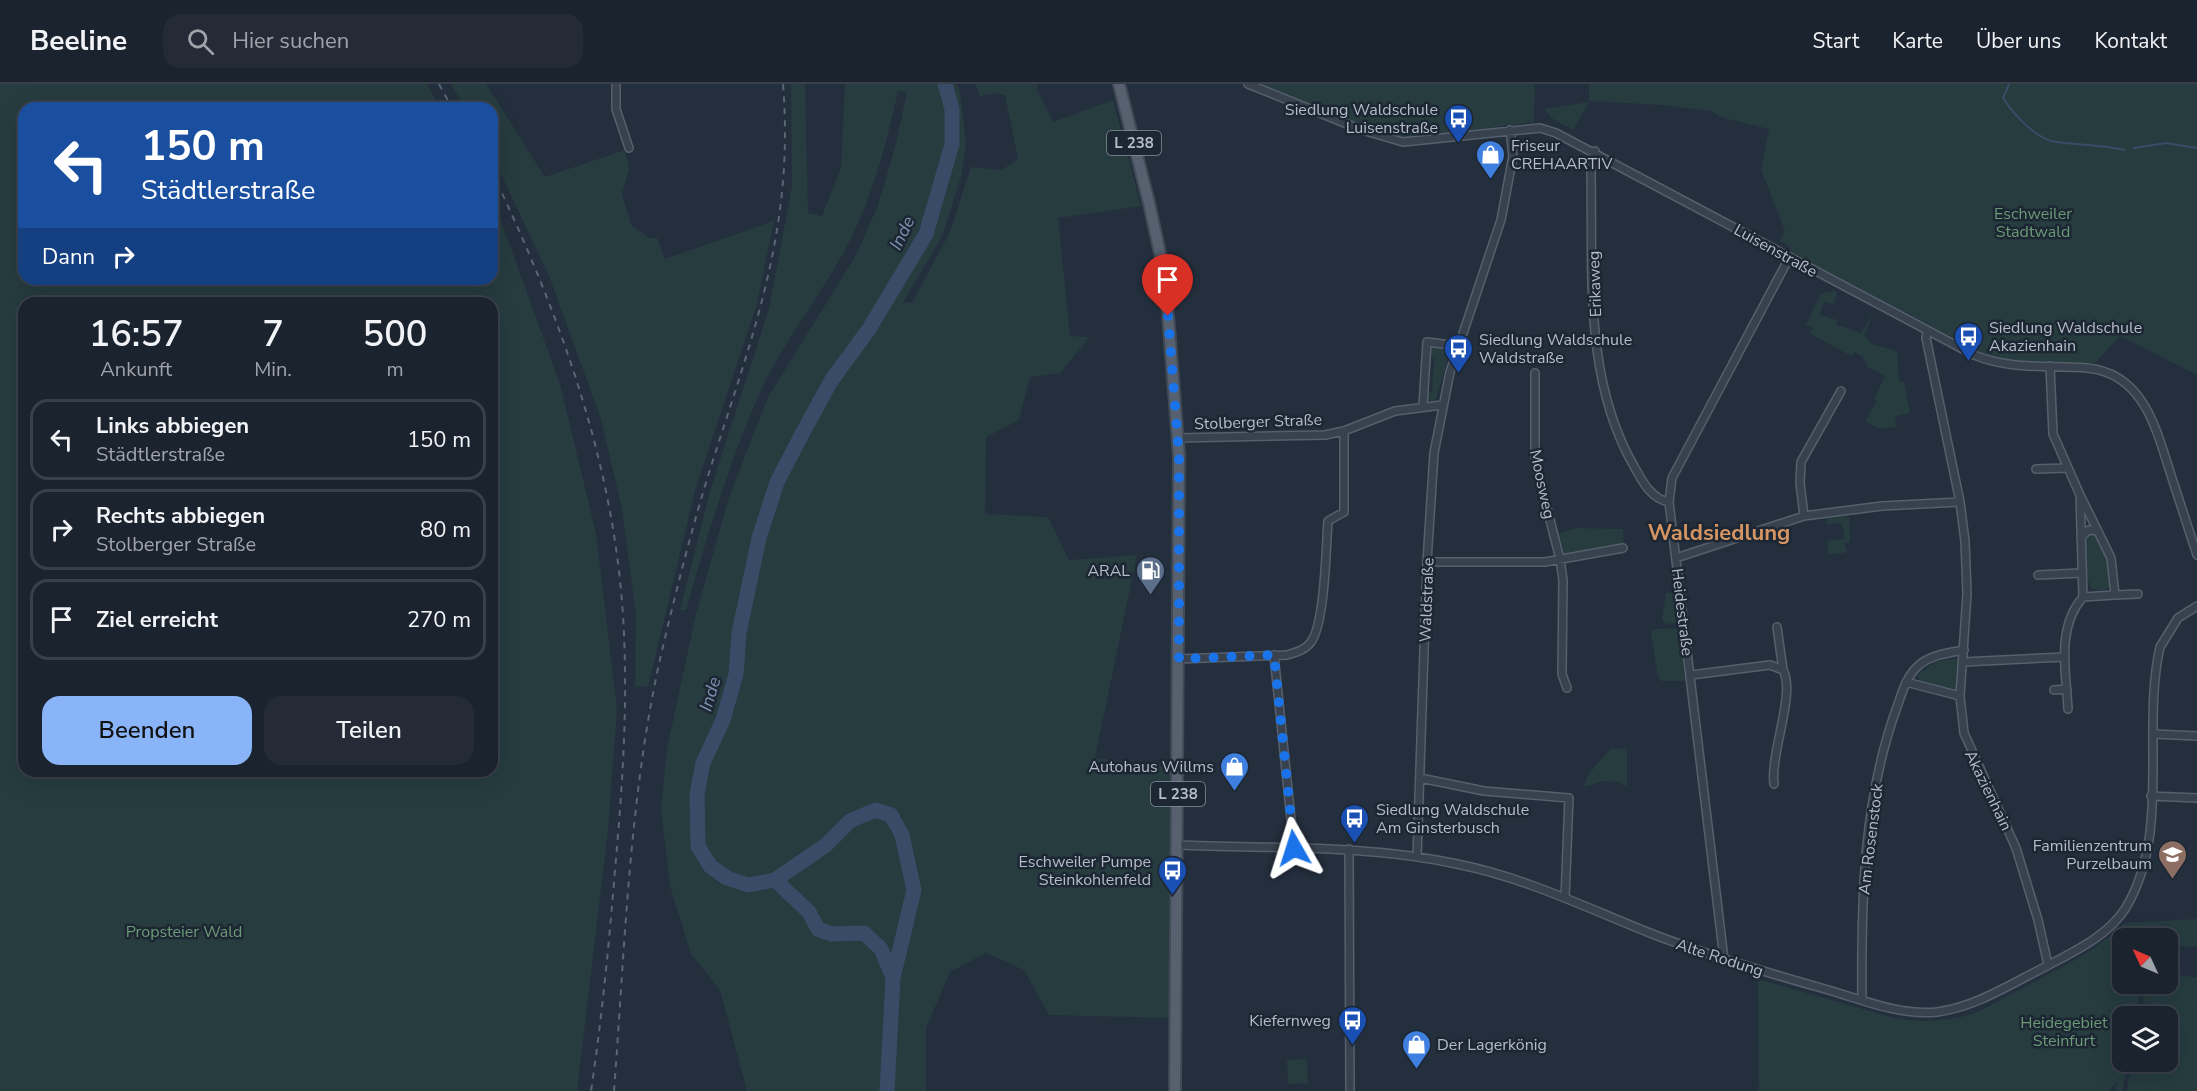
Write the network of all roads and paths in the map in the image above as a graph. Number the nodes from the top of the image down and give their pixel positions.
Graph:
1 (616, 84) edge
2 (1119, 84) edge
3 (1248, 84) edge
4 (1510, 130) junction
5 (629, 148) dead end
6 (1595, 151) junction
7 (1789, 258) junction
8 (1927, 331) junction
9 (1458, 346) junction
10 (2050, 366) junction
11 (1535, 373) dead end
12 (1841, 391) dead end
13 (1442, 405) junction
14 (1423, 406) junction
15 (1344, 430) junction
16 (1178, 438) junction
17 (2067, 468) junction
18 (2036, 469) dead end
19 (2080, 495) junction
20 (1669, 502) junction
21 (1960, 502) junction
22 (1804, 516) junction
23 (2098, 531) junction
24 (2081, 537) junction
25 (1623, 548) dead end
26 (2197, 555) edge
27 (1676, 558) junction
28 (1560, 559) junction
29 (1427, 562) junction
30 (2082, 573) junction
31 (2038, 575) dead end
32 (2138, 594) dead end
33 (2115, 595) junction
34 (2083, 597) junction
35 (2197, 606) edge
36 (1777, 627) dead end
37 (1964, 650) junction
38 (1274, 655) junction
39 (2065, 657) junction
40 (1179, 659) junction
41 (1963, 662) junction
42 (1783, 670) junction
43 (1691, 675) junction
44 (1906, 682) junction
45 (1567, 688) dead end
46 (2067, 689) junction
47 (2054, 690) dead end
48 (1960, 696) junction
49 (2068, 709) dead end
50 (2153, 734) junction
51 (2197, 736) edge
52 (1420, 778) junction
53 (1774, 784) dead end
54 (2151, 796) junction
55 (2197, 798) edge
56 (1178, 846) junction
57 (1294, 848) junction
58 (1349, 849) junction
59 (1417, 857) junction
60 (1564, 898) junction
61 (1724, 959) junction
62 (2048, 965) junction
63 (1862, 1000) junction
64 (1175, 1091) edge
65 (1350, 1091) edge

1 - 5 street
2 - 16 main road, Stolberger Straße / L 238
3 - 4 street, Luisenstraße
4 - 6 street, Luisenstraße
4 - 9 street, Waldstraße
6 - 7 street, Luisenstraße
6 - 20 street, Erikaweg
7 - 8 street, Luisenstraße
7 - 20 street, Heidestraße
8 - 10 street, Luisenstraße
8 - 21 street, Akazienhain
9 - 13 street, Waldstraße
9 - 14 street
10 - 17 street
10 - 26 street, Luisenstraße
11 - 28 street, Moosweg
12 - 22 street
13 - 14 street, Stolberger Straße
13 - 29 street, Waldstraße
14 - 15 street, Stolberger Straße
15 - 16 street, Stolberger Straße
15 - 38 street
16 - 40 main road, Stolberger Straße / L 238
17 - 18 street
17 - 19 street
19 - 23 street
19 - 24 street
20 - 27 street, Heidestraße
21 - 22 street
21 - 37 street, Akazienhain
22 - 27 street
23 - 24 street
23 - 33 street
24 - 30 street
25 - 28 street
27 - 43 street, Heidestraße
28 - 29 street
28 - 45 street, Moosweg
29 - 52 street, Waldstraße
30 - 31 street
30 - 34 street
32 - 33 street
33 - 34 street
34 - 39 street
35 - 50 street, Alte Rodung
36 - 42 street
37 - 41 street, Akazienhain
37 - 44 street, Am Rosenstock
38 - 40 street
38 - 57 street
39 - 41 street
39 - 46 street
40 - 56 main road, Stolberger Straße / L 238
41 - 48 street, Akazienhain
42 - 43 street
42 - 53 street
43 - 61 street, Heidestraße
44 - 48 street
44 - 63 street, Am Rosenstock
46 - 47 street
46 - 49 street
48 - 62 street, Akazienhain
50 - 51 street
50 - 54 street, Alte Rodung
52 - 59 street, Waldstraße
52 - 60 street
54 - 55 street
54 - 62 street, Alte Rodung
56 - 57 street, Alte Rodung
56 - 64 main road, Stolberger Straße / L 238
57 - 58 street, Alte Rodung
58 - 59 street, Alte Rodung
58 - 65 street
59 - 60 street, Alte Rodung
60 - 61 street, Alte Rodung
61 - 63 street, Alte Rodung
62 - 63 street, Alte Rodung

